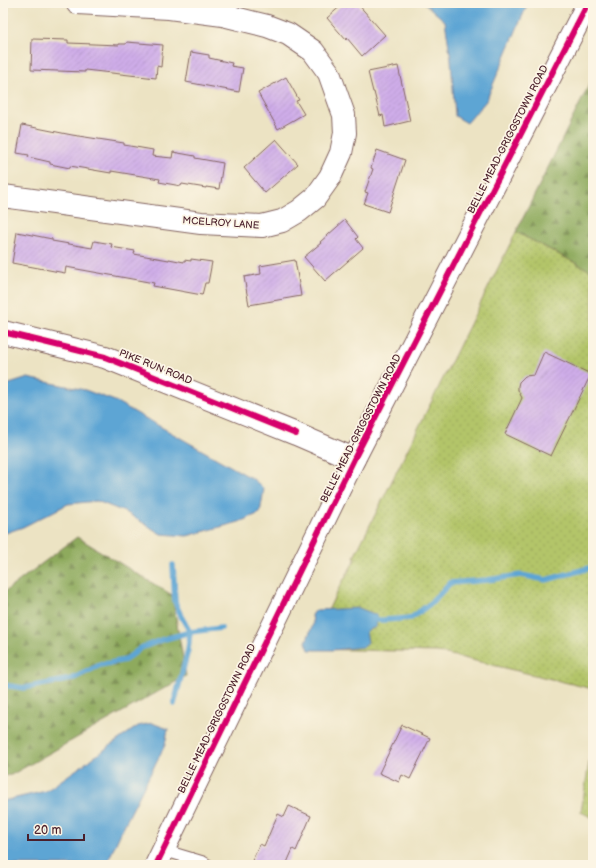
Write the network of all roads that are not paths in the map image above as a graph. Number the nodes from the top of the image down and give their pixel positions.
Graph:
1 (77, 3) edge
2 (588, 3) edge
3 (3, 196) edge
4 (3, 332) edge
5 (354, 459) junction
6 (160, 857) edge
7 (208, 865) edge

1 - 3 street, MCELROY LANE
2 - 5 street, BELLE MEAD-GRIGGSTOWN ROAD
4 - 5 street, PIKE RUN ROAD
5 - 6 street, BELLE MEAD-GRIGGSTOWN ROAD
6 - 7 lane

